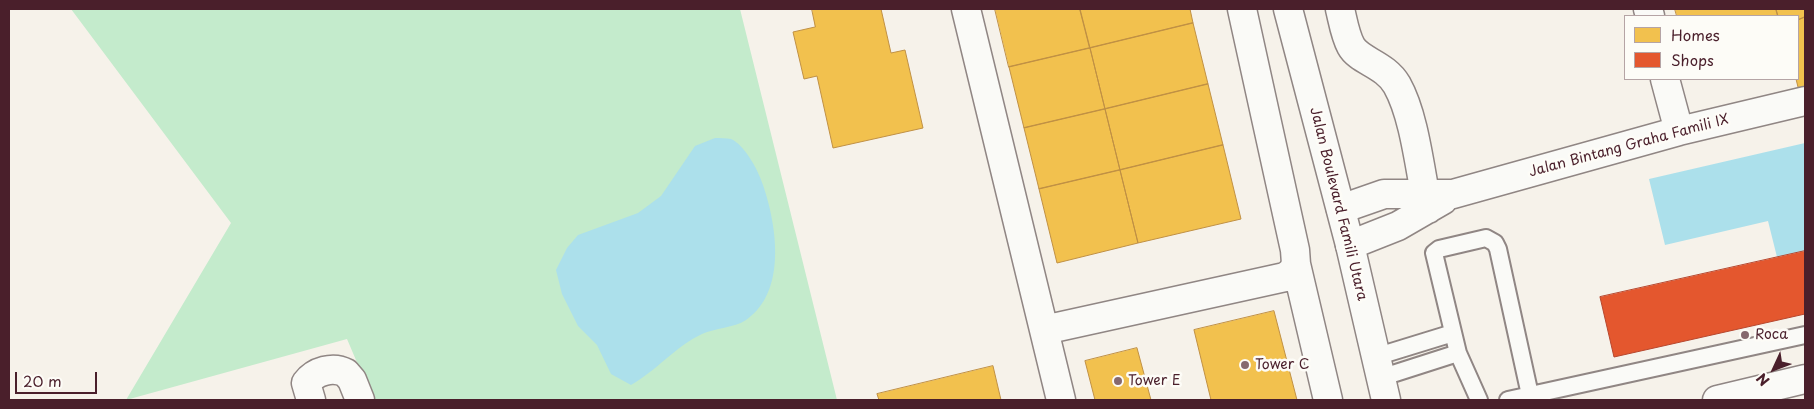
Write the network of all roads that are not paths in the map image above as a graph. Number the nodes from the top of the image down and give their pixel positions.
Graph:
1 (966, 9) edge
2 (1242, 9) edge
3 (1288, 9) edge
4 (1340, 9) edge
5 (1665, 80) edge
6 (1805, 101) edge
7 (1679, 131) junction
8 (1426, 201) junction
9 (1341, 209) junction
10 (1350, 245) junction
11 (1296, 264) junction
12 (1044, 330) junction
13 (1453, 332) junction
14 (1805, 335) edge
15 (1458, 353) junction
16 (1380, 378) edge
17 (1805, 379) edge
18 (1765, 394) edge
19 (1530, 395) junction
20 (311, 400) edge
21 (360, 400) edge
22 (1061, 400) edge
23 (1328, 400) edge
24 (1479, 400) edge
25 (1508, 400) edge
26 (1717, 400) edge

1 - 12 street
2 - 11 street
3 - 9 street, Jalan Boulevard Famili Utara
4 - 8 street
5 - 7 street
6 - 7 street, Jalan Bintang Graha Famili IX
7 - 8 street, Jalan Bintang Graha Famili IX
8 - 9 street, Jalan Bintang Graha Famili IX
8 - 10 street, Jalan Bintang Graha Famili IX
9 - 10 street, Jalan Boulevard Famili Utara
10 - 16 street, Jalan Boulevard Famili Utara
11 - 12 street
11 - 23 street
12 - 22 street
13 - 15 lane
13 - 16 lane
13 - 19 lane
14 - 19 lane
15 - 16 lane
15 - 24 lane
17 - 18 street
18 - 26 street
19 - 25 lane
20 - 21 street

